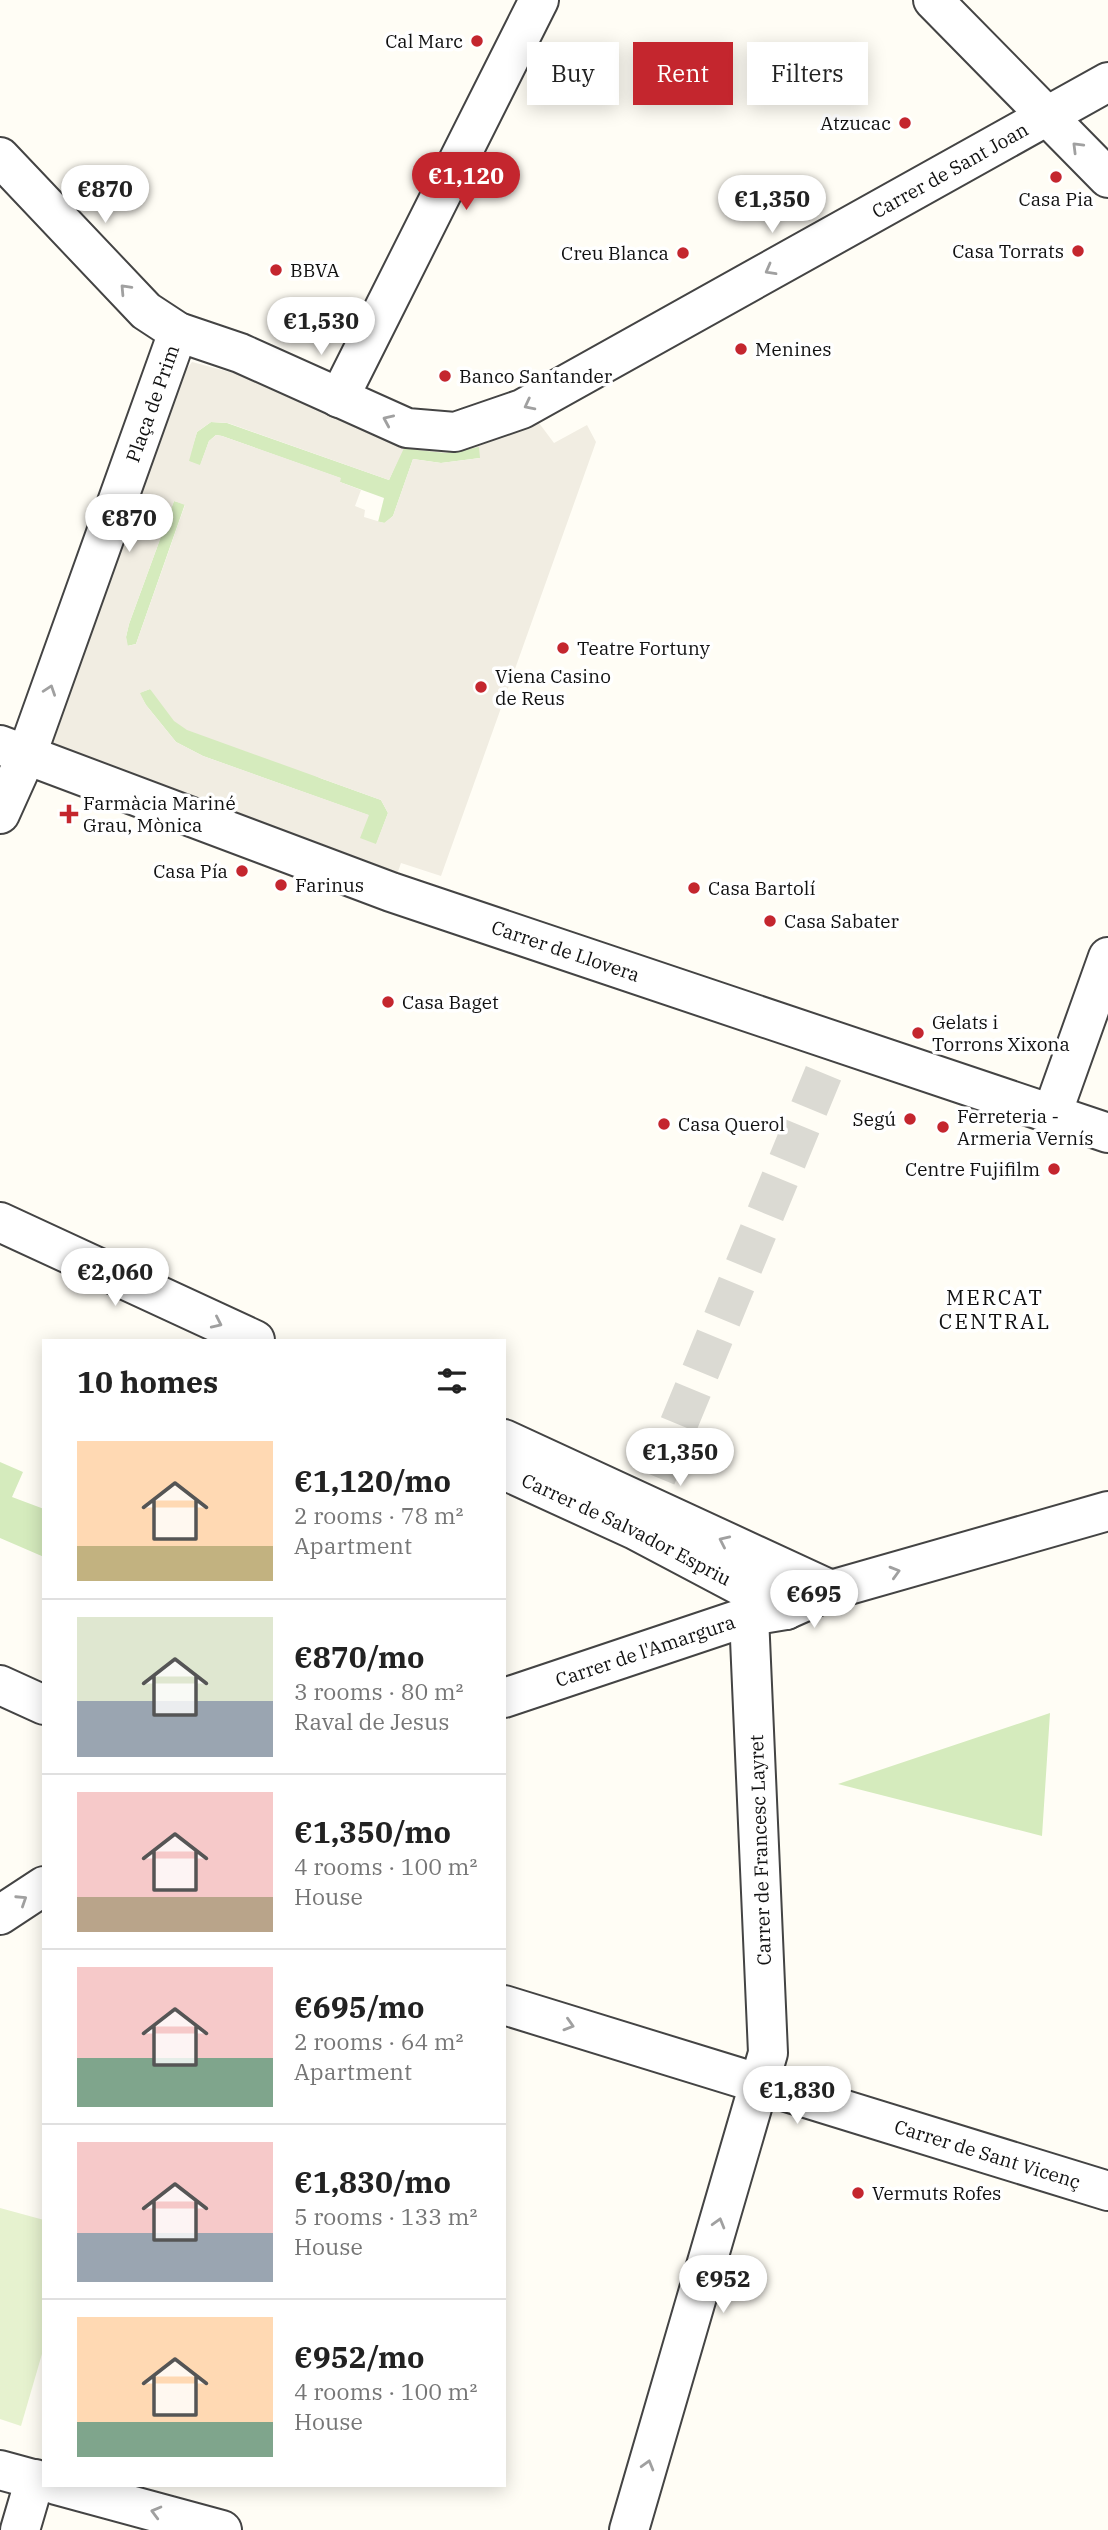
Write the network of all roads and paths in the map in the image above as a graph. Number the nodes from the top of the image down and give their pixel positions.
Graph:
1 (539, 0) edge
2 (933, 0) edge
3 (1108, 82) edge
4 (1046, 116) junction
5 (3, 166) edge
6 (1108, 178) edge
7 (178, 332) junction
8 (340, 398) junction
9 (455, 432) joint
10 (13, 750) edge
11 (0, 814) edge
12 (1108, 957) edge
13 (1052, 1114) junction
14 (1108, 1133) edge
15 (0, 1222) edge
16 (253, 1339) edge
17 (506, 1440) edge
18 (506, 1470) edge
19 (1108, 1511) edge
20 (831, 1590) junction
21 (786, 1610) junction
22 (749, 1616) junction
23 (0, 1685) edge
24 (506, 1697) edge
25 (42, 1704) edge
26 (42, 1887) edge
27 (0, 1915) edge
28 (506, 2006) edge
29 (760, 2083) junction
30 (1108, 2191) edge
31 (34, 2479) edge
32 (63, 2487) edge
33 (20, 2530) edge
34 (222, 2530) edge
35 (628, 2530) edge

1 - 8 street
2 - 4 street
3 - 4 street, Carrer de Sant Joan
6 -> 4 street
4 -> 9 street, Carrer de Sant Joan
7 -> 5 street
7 - 8 street, Plaça de Prim
10 -> 7 street, Plaça de Prim
9 -> 8 street, Plaça de Prim
10 - 11 street, Plaça de Prim
10 - 13 street, Carrer de Llovera
12 - 13 street
13 - 14 street, Carrer de Llovera
15 -> 16 street
20 -> 17 street, Carrer de Salvador Espriu
18 - 21 street, Carrer de Salvador Espriu
20 -> 19 street, Carrer de l'Amargura
20 - 21 street, Carrer de l'Amargura
21 - 22 street, Carrer de l'Amargura
22 - 24 street, Carrer de l'Amargura
22 - 29 street, Carrer de Francesc Layret
23 - 25 street
27 -> 26 street
28 -> 29 street, Carrer de Sant Vicenç
29 - 30 street, Carrer de Sant Vicenç
35 -> 29 street, Carrer de Francesc Layret
31 - 33 street
34 -> 32 street

